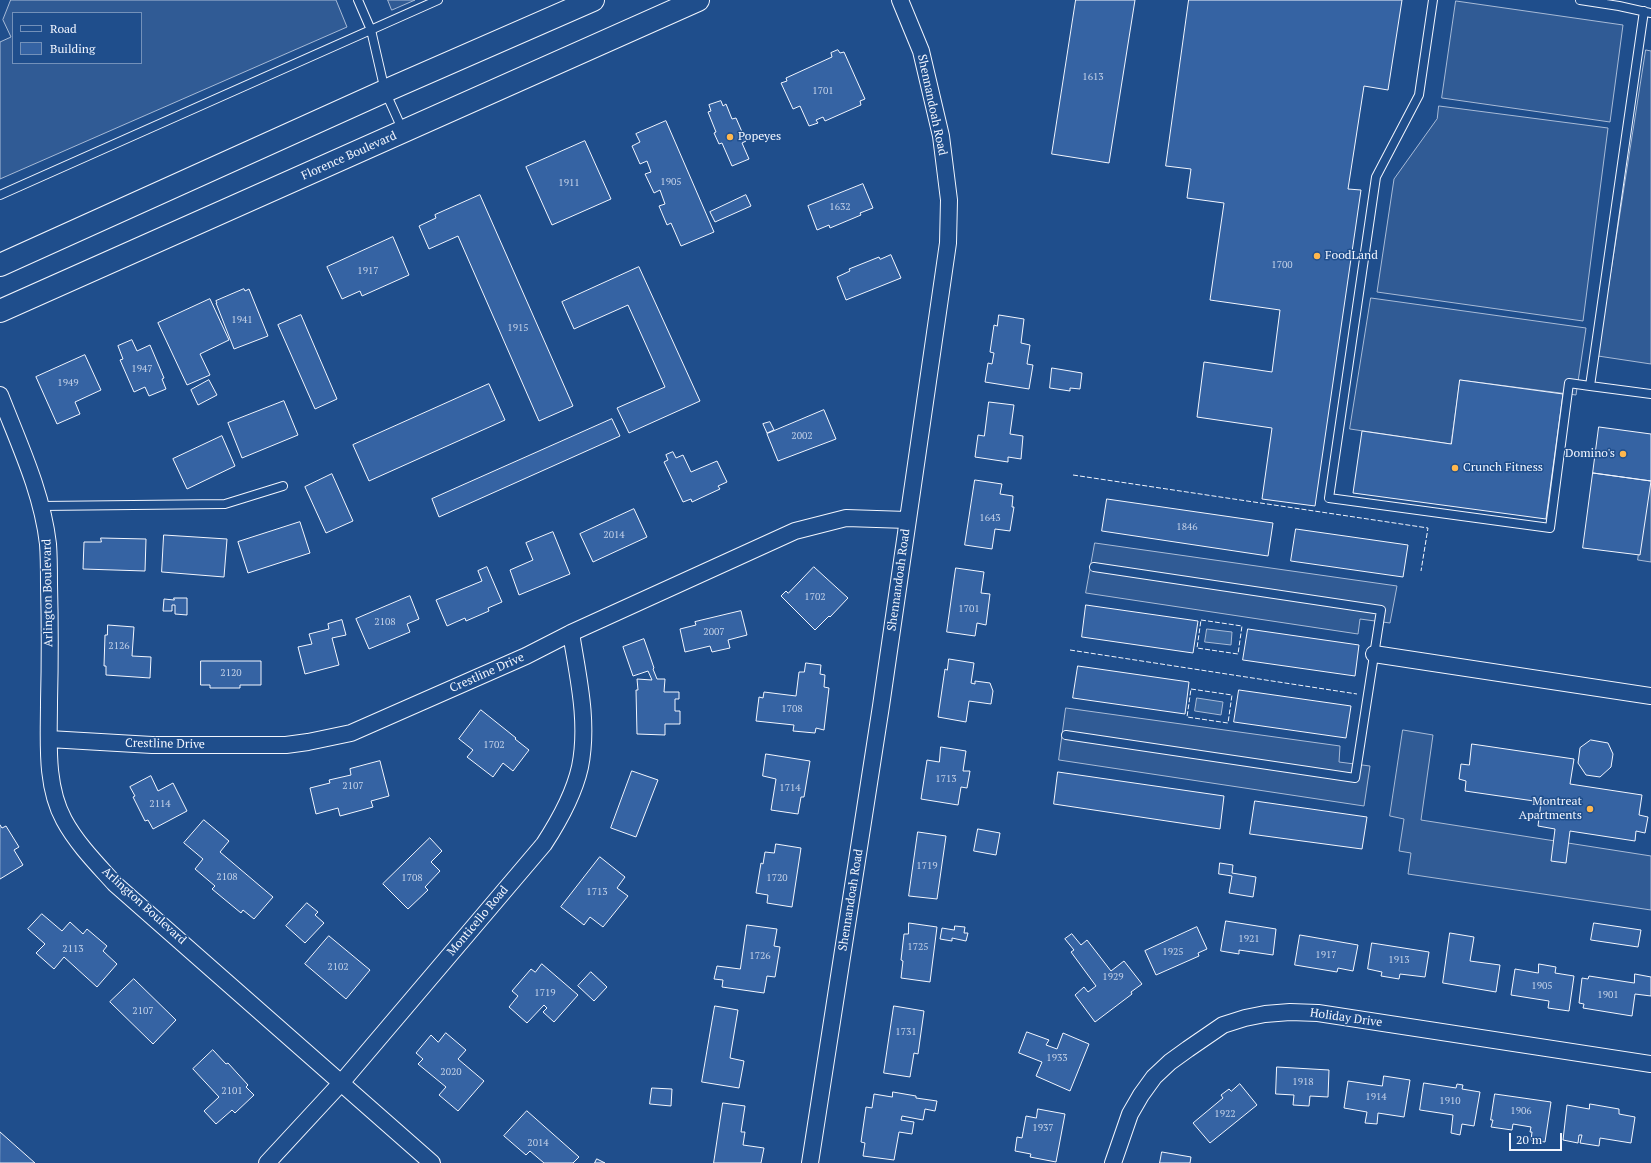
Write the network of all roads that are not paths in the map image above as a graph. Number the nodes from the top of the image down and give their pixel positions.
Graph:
1 (358, 0) edge
2 (438, 0) edge
3 (593, 0) edge
4 (698, 0) edge
5 (900, 0) edge
6 (1433, 0) edge
7 (1580, 0) edge
8 (1647, 12) edge
9 (371, 30) junction
10 (385, 91) junction
11 (403, 132) junction
12 (0, 195) edge
13 (0, 265) edge
14 (0, 311) edge
15 (1590, 386) junction
16 (1651, 394) edge
17 (0, 395) edge
18 (283, 486) dead end
19 (41, 506) junction
20 (907, 520) junction
21 (1094, 567) dead end
22 (571, 633) junction
23 (1374, 654) junction
24 (1651, 696) edge
25 (1066, 735) dead end
26 (49, 739) junction
27 (1651, 1064) edge
28 (341, 1083) junction
29 (267, 1163) edge
30 (432, 1163) edge
31 (810, 1163) edge
32 (1113, 1163) edge

1 - 9 lane
2 - 9 lane
3 - 10 highway
4 - 11 highway, Florence Boulevard
5 - 20 street, Shennandoah Road
6 - 15 lane
7 - 8 lane
8 - 15 lane
9 - 10 lane
9 - 12 lane
10 - 11 lane
10 - 13 highway
11 - 14 highway, Florence Boulevard
15 - 16 lane
17 - 19 street, Arlington Boulevard
18 - 19 lane
19 - 26 street, Arlington Boulevard
20 - 22 street, Crestline Drive
20 - 31 street, Shennandoah Road
21 - 23 lane
22 - 26 street, Crestline Drive
22 - 28 street, Monticello Road
23 - 24 street
23 - 25 lane
26 - 28 street, Arlington Boulevard
27 - 32 street, Holiday Drive
28 - 29 street, Monticello Road
28 - 30 street, Arlington Boulevard

